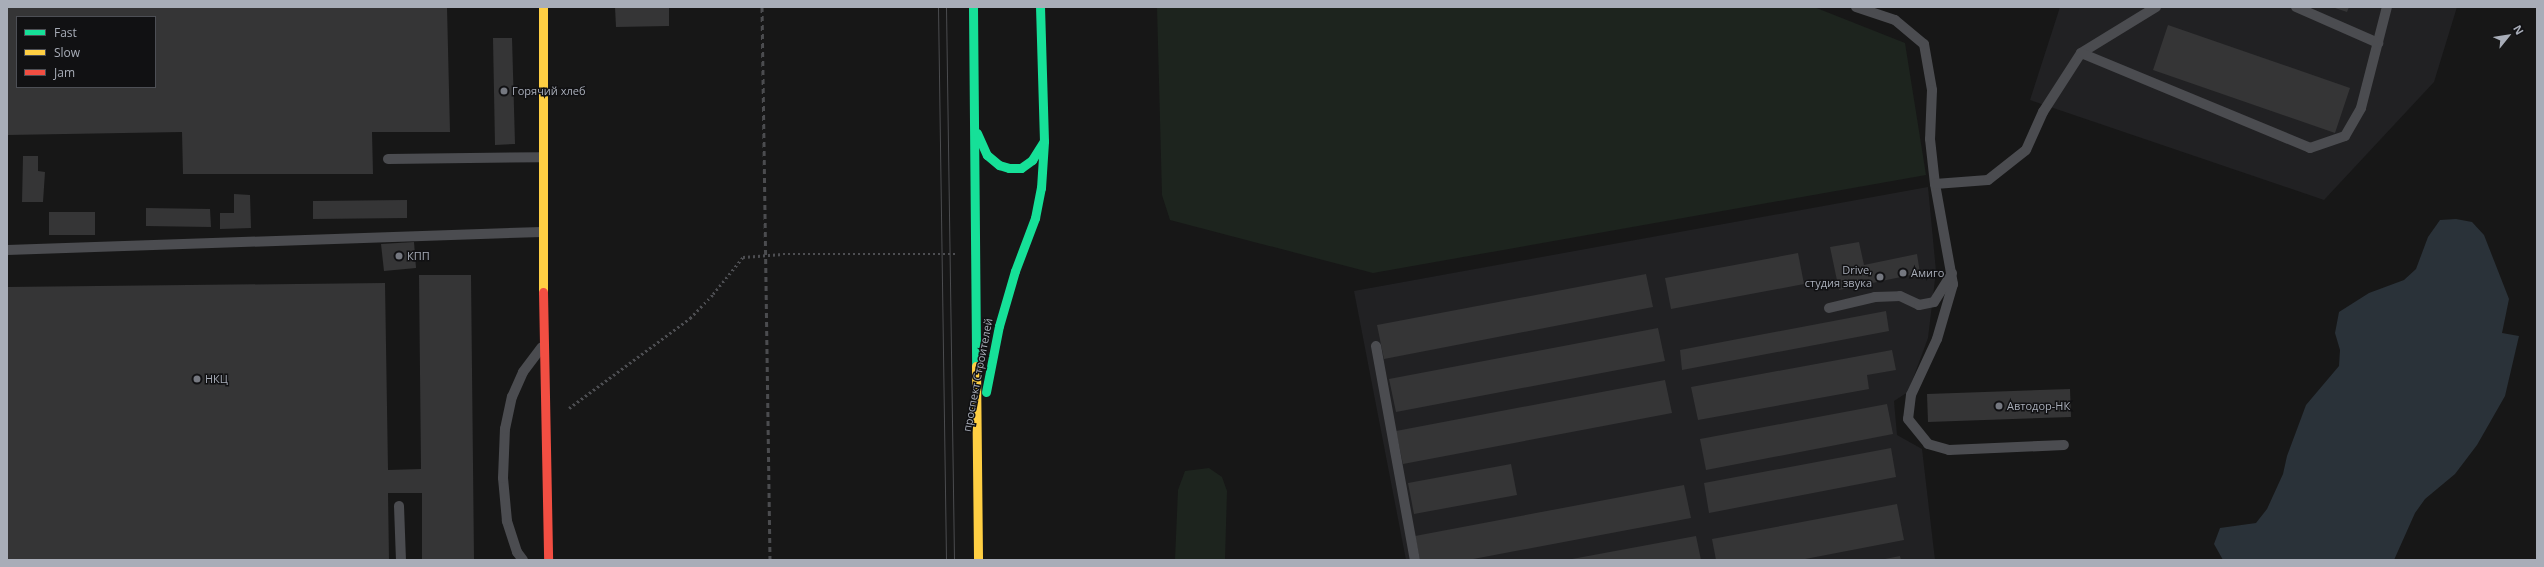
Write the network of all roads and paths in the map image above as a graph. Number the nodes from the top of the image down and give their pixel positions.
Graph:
1 (543, 7) edge
2 (973, 7) edge
3 (1040, 7) edge
4 (1856, 7) edge
5 (2156, 7) edge
6 (2296, 7) edge
7 (2387, 7) edge
8 (2378, 42) junction
9 (2081, 53) junction
10 (975, 131) junction
11 (1044, 141) junction
12 (541, 157) junction
13 (388, 159) dead end
14 (1935, 184) junction
15 (542, 232) junction
16 (7, 250) edge
17 (956, 254) dead end
18 (1952, 273) junction
19 (1829, 308) dead end
20 (545, 343) junction
21 (1376, 346) dead end
22 (569, 408) dead end
23 (977, 440) junction
24 (2064, 445) dead end
25 (399, 506) dead end
26 (401, 560) edge
27 (523, 560) edge
28 (548, 560) edge
29 (978, 560) edge
30 (1415, 560) edge

1 - 12 main road
2 - 10 main road, проспект Строителей
3 - 11 main road, проспект Строителей
4 - 14 lane
5 - 9 lane
6 - 8 lane
7 - 8 lane
8 - 9 lane
9 - 14 lane
10 - 11 main road
10 - 23 main road, проспект Строителей
11 - 23 main road, проспект Строителей
12 - 13 lane
12 - 15 main road
14 - 18 lane
15 - 16 lane
15 - 20 main road
17 - 22 path
18 - 19 lane
18 - 24 lane
20 - 27 lane
20 - 28 main road
21 - 30 lane
23 - 29 main road
25 - 26 lane

